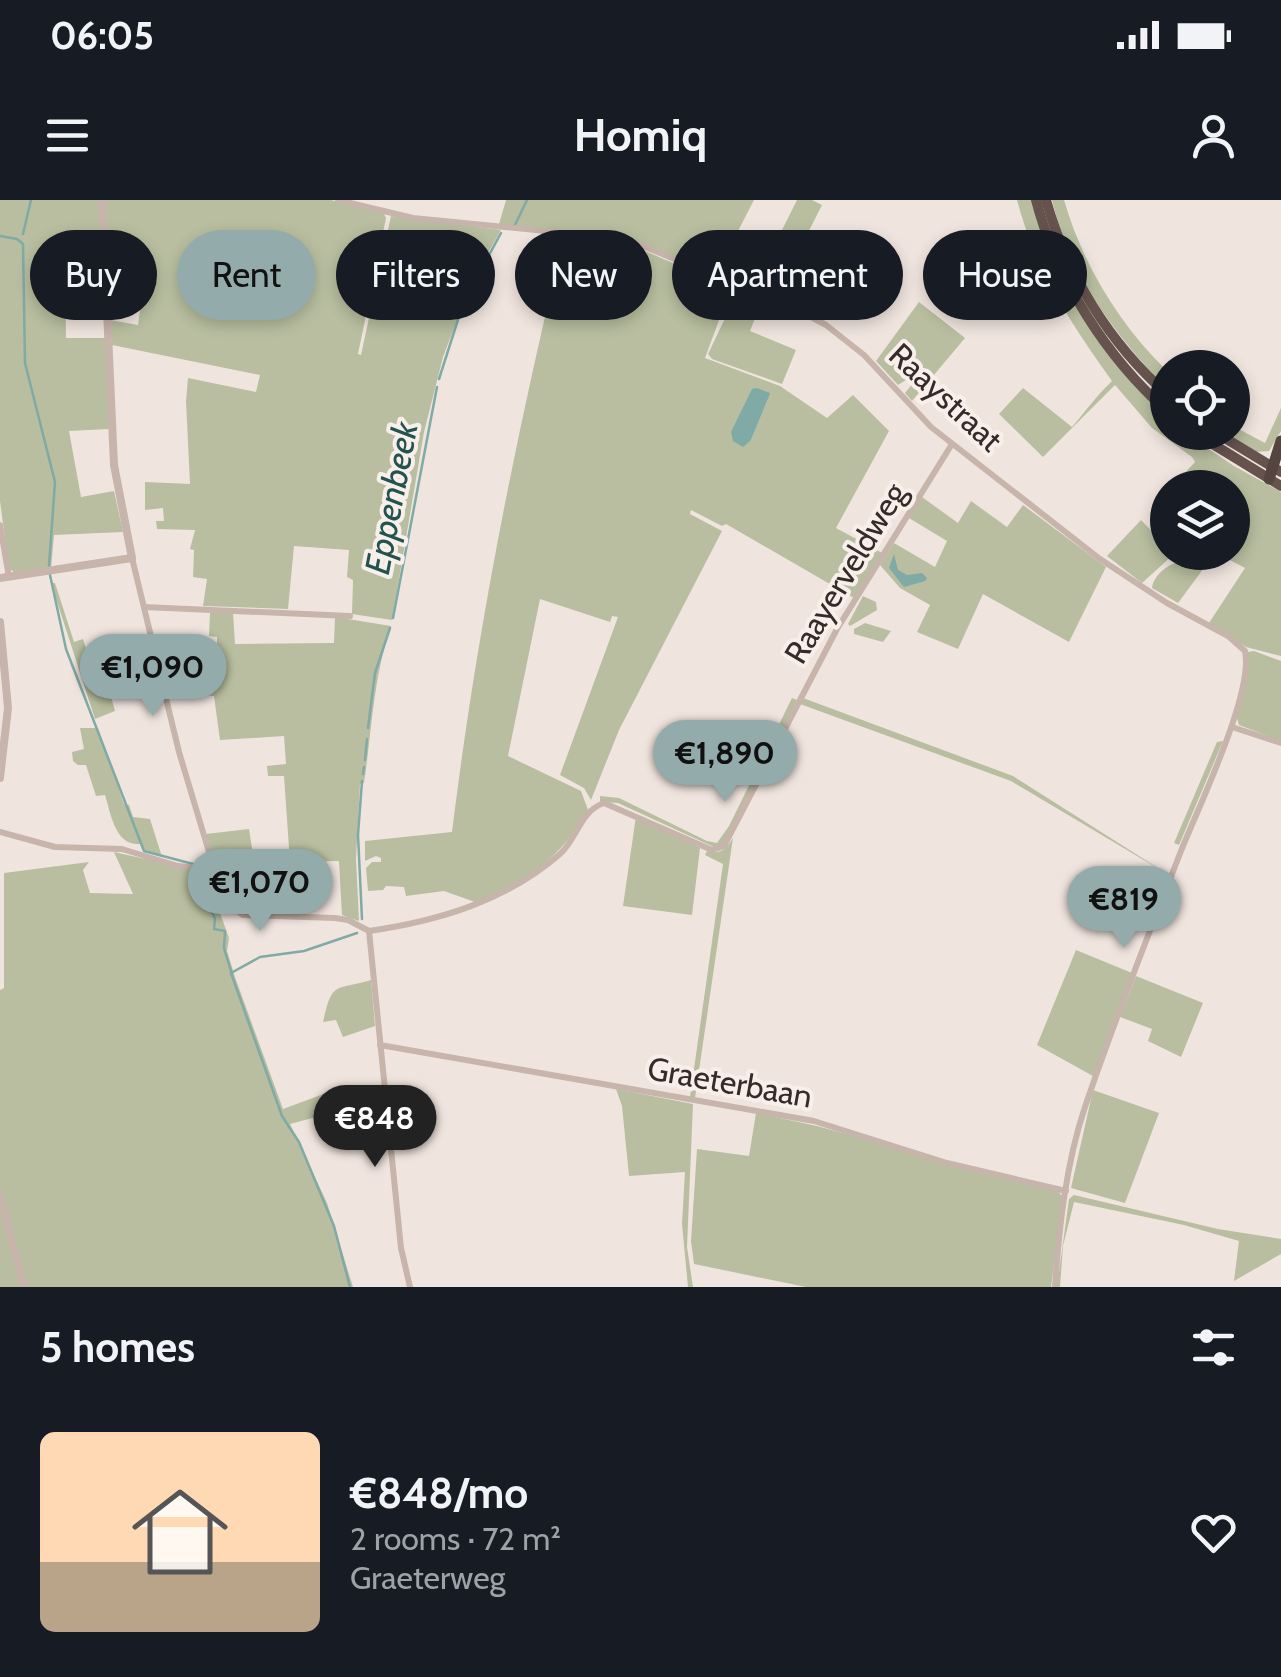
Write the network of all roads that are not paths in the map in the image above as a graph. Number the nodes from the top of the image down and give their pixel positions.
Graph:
1 (102, 200) edge
2 (338, 200) edge
3 (1036, 200) edge
4 (1046, 200) edge
5 (1150, 378) edge
6 (1150, 393) edge
7 (1281, 441) edge
8 (952, 444) junction
9 (1230, 450) edge
10 (1242, 450) edge
11 (1277, 473) edge
12 (0, 524) edge
13 (132, 558) junction
14 (4, 578) edge
15 (144, 607) junction
16 (350, 616) dead end
17 (0, 622) edge
18 (1232, 727) junction
19 (1281, 743) edge
20 (2, 760) edge
21 (0, 778) edge
22 (0, 832) edge
23 (213, 870) junction
24 (367, 929) junction
25 (380, 1046) junction
26 (1066, 1190) junction
27 (0, 1195) edge
28 (24, 1287) edge
29 (410, 1287) edge
30 (1054, 1287) edge

1 - 13 street
2 - 8 street, Raaystraat
3 - 6 highway
4 - 5 highway
7 - 11 highway
8 - 18 street, Raaystraat
8 - 24 street, Raayerveldweg
9 - 11 highway
10 - 11 highway
12 - 14 street
13 - 14 street
13 - 15 street
15 - 16 street
15 - 23 street
17 - 20 street
18 - 19 street
18 - 26 street
20 - 21 street
22 - 23 street
23 - 24 street
24 - 25 street
25 - 26 street, Graeterbaan
25 - 29 street
26 - 30 street
27 - 28 street

